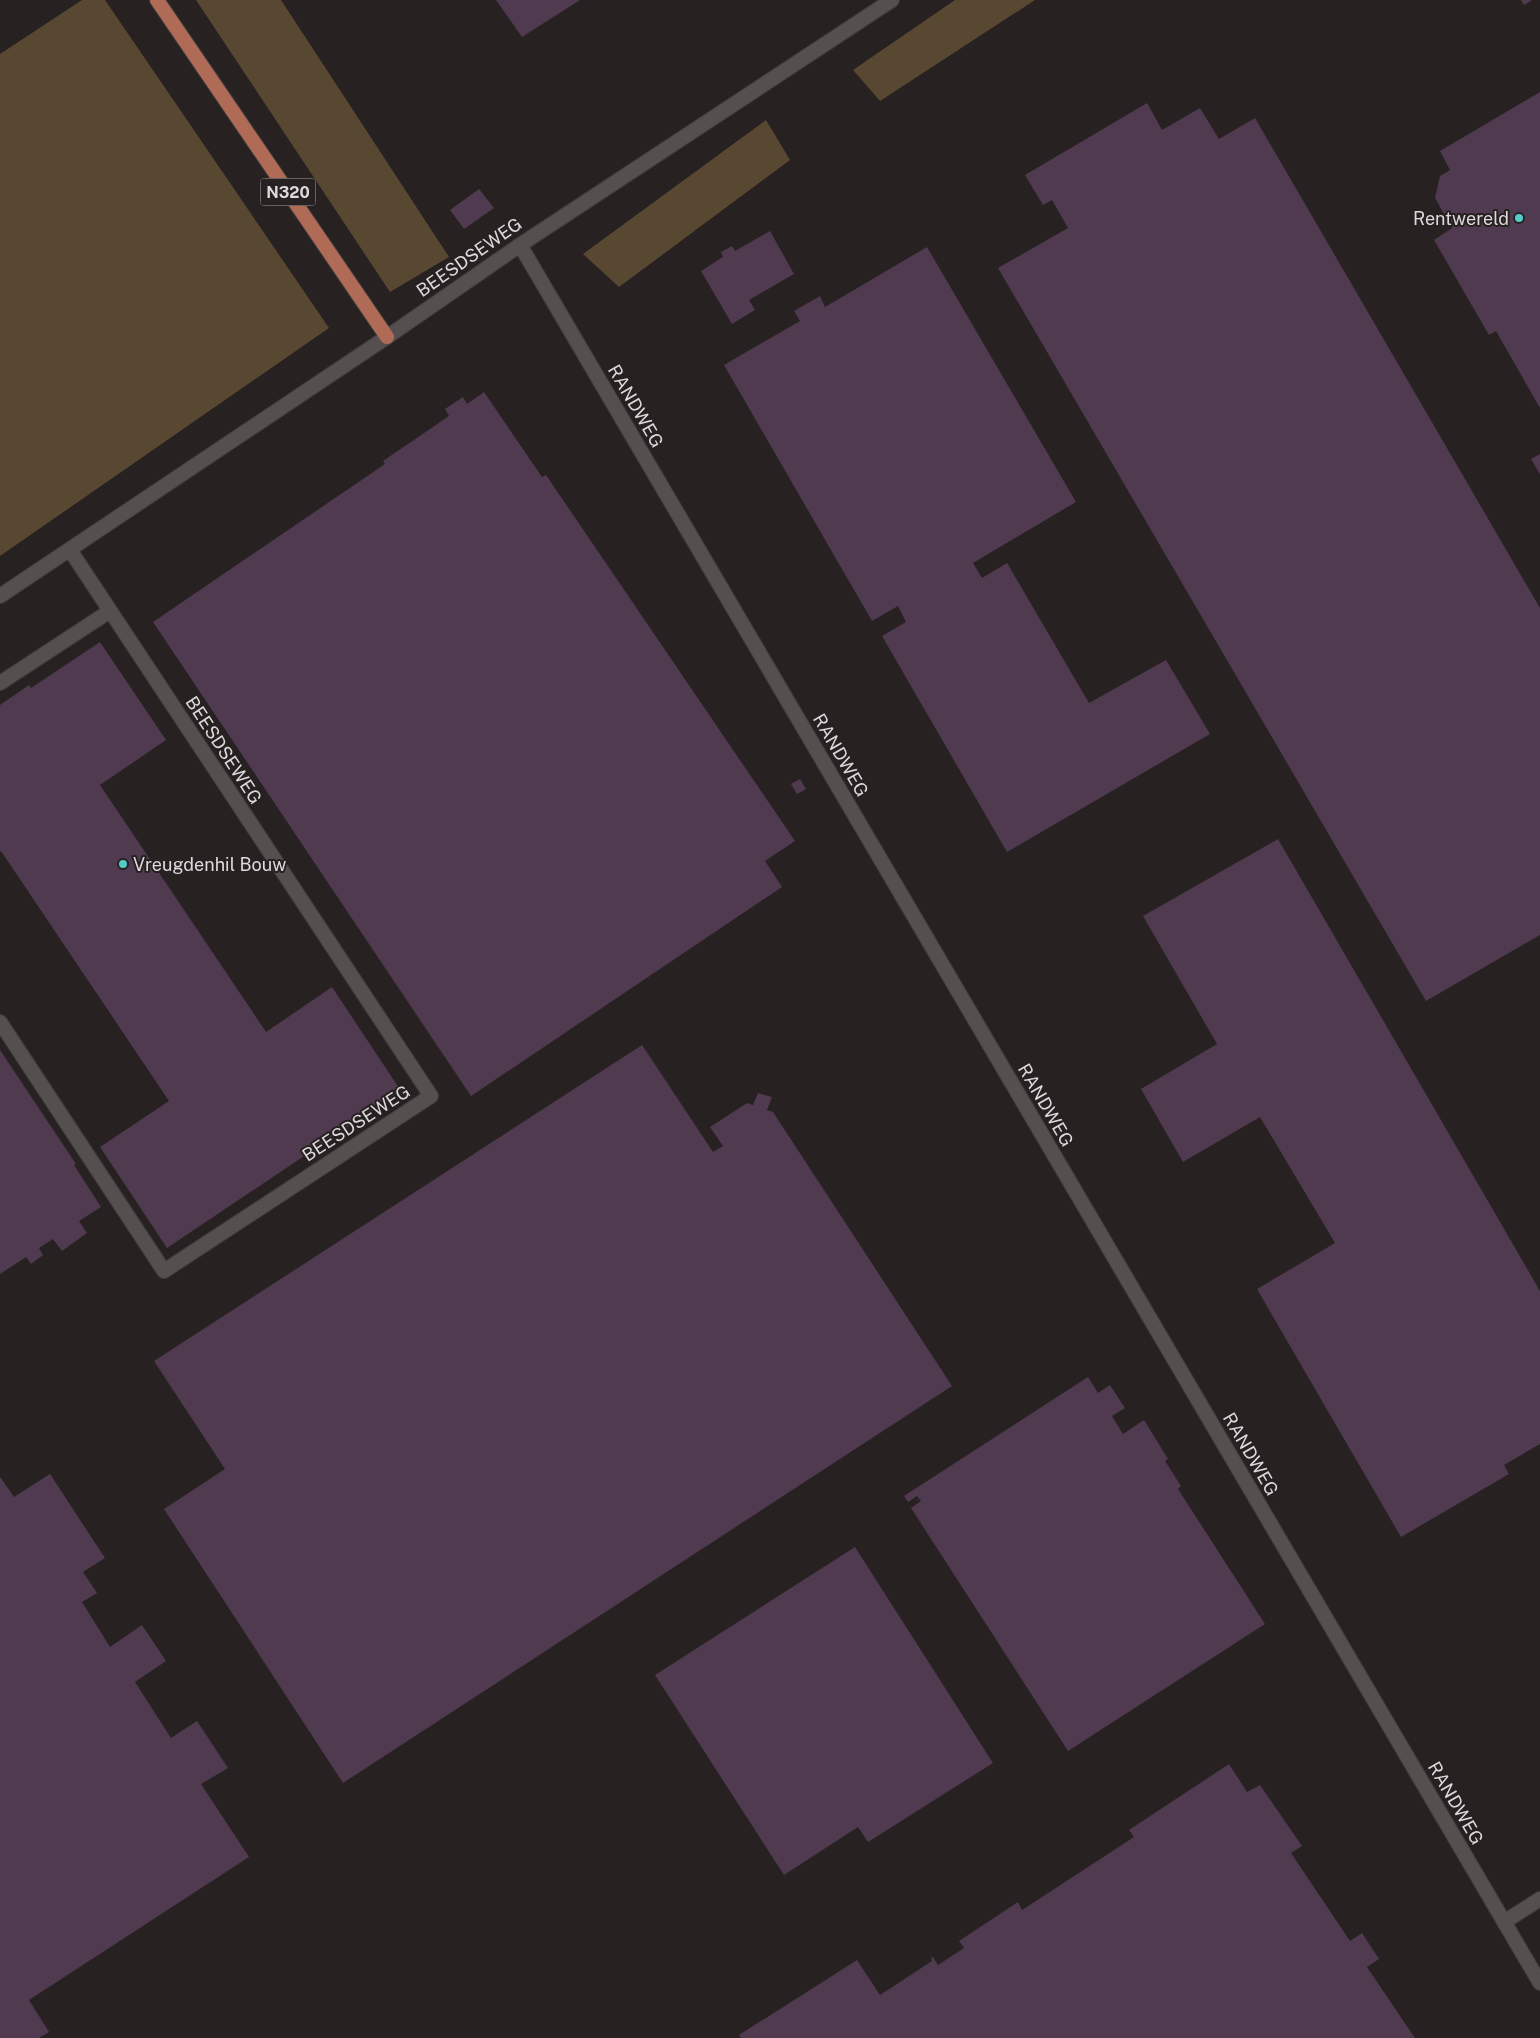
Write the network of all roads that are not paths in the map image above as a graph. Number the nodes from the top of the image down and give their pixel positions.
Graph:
1 (157, 0) edge
2 (892, 0) edge
3 (520, 245) junction
4 (386, 337) junction
5 (70, 550) junction
6 (0, 596) edge
7 (110, 611) junction
8 (0, 683) edge
9 (0, 1022) edge
10 (1540, 1899) edge
11 (1504, 1922) junction
12 (1540, 1984) edge

1 - 4 main road, N320
2 - 3 street, BEESDSEWEG
3 - 4 street, BEESDSEWEG
3 - 11 street, RANDWEG
4 - 5 street, BEESDSEWEG
5 - 6 street, BEESDSEWEG
5 - 7 street, BEESDSEWEG
7 - 8 street
7 - 9 street, BEESDSEWEG
10 - 11 street
11 - 12 street, RANDWEG

